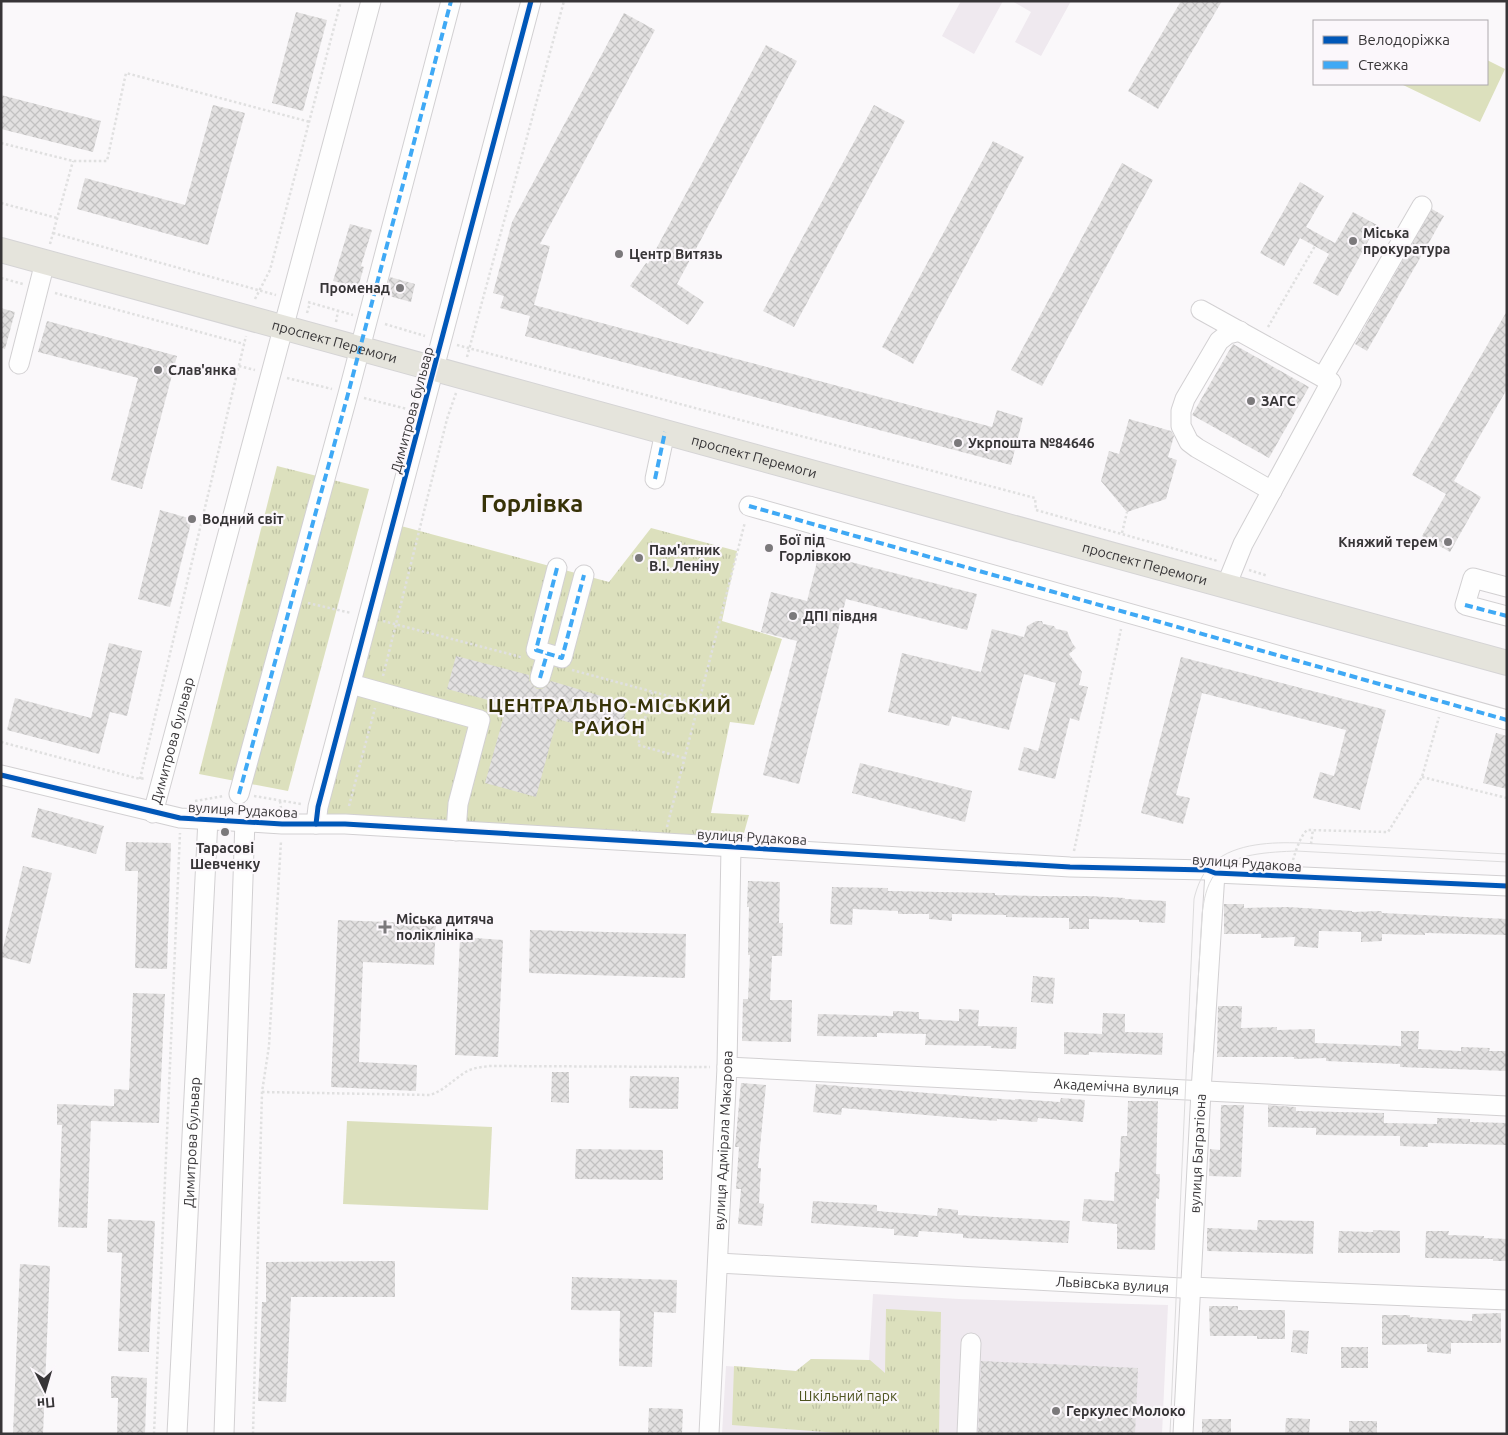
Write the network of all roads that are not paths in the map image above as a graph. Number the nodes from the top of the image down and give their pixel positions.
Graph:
1 (371, 1) edge
2 (451, 1) edge
3 (531, 1) edge
4 (1422, 206) dead end
5 (1, 250) edge
6 (45, 262) junction
7 (1200, 310) dead end
8 (283, 328) junction
9 (1240, 331) junction
10 (360, 349) junction
11 (19, 364) dead end
12 (434, 369) junction
13 (1323, 377) junction
14 (665, 432) junction
15 (655, 479) dead end
16 (1272, 491) junction
17 (748, 506) road end
18 (557, 568) dead end
19 (584, 575) dead end
20 (1230, 576) junction
21 (1507, 587) edge
22 (1507, 616) edge
23 (1507, 663) edge
24 (351, 684) junction
25 (1507, 720) edge
26 (1, 775) edge
27 (239, 794) road end
28 (153, 812) junction
29 (317, 816) junction
30 (208, 819) junction
31 (244, 820) junction
32 (456, 831) junction
33 (730, 847) junction
34 (1215, 873) junction
35 (1507, 886) edge
36 (727, 1067) junction
37 (1201, 1091) junction
38 (1507, 1106) edge
39 (718, 1263) junction
40 (1190, 1287) junction
41 (1507, 1300) edge
42 (972, 1343) dead end
43 (177, 1434) edge
44 (224, 1434) edge
45 (709, 1434) edge
46 (967, 1434) edge
47 (1183, 1434) edge

1 - 8 street, Димитрова бульвар
2 - 10 street
3 - 12 street, Димитрова бульвар
4 - 13 street
5 - 6 main road, проспект Перемоги
6 - 8 main road, проспект Перемоги
6 - 11 street
7 - 9 street
8 - 10 main road, проспект Перемоги
8 - 28 street, Димитрова бульвар
9 - 13 street
9 - 16 street
10 - 12 main road, проспект Перемоги
10 - 27 street
12 - 14 main road, проспект Перемоги
12 - 24 street, Димитрова бульвар
13 - 16 street
14 - 15 street
14 - 20 main road, проспект Перемоги
16 - 20 street
17 - 25 street
18 - 19 street
20 - 23 main road, проспект Перемоги
21 - 22 street
24 - 29 street, Димитрова бульвар
24 - 32 street
26 - 28 street, вулиця Рудакова
28 - 30 street, вулиця Рудакова
29 - 31 street, вулиця Рудакова
29 - 32 street, вулиця Рудакова
30 - 31 street, вулиця Рудакова
30 - 43 street, Димитрова бульвар
31 - 44 street
32 - 33 street, вулиця Рудакова
33 - 34 street, вулиця Рудакова
33 - 36 street, вулиця Адмірала Макарова
34 - 35 street, вулиця Рудакова
34 - 37 street, вулиця Багратіона
36 - 37 street, Академічна вулиця
36 - 39 street, вулиця Адмірала Макарова
37 - 38 street, Академічна вулиця
37 - 40 street, вулиця Багратіона
39 - 40 street, Львівська вулиця
39 - 45 street, вулиця Адмірала Макарова
40 - 41 street, Львівська вулиця
40 - 47 street, вулиця Багратіона
42 - 46 street

